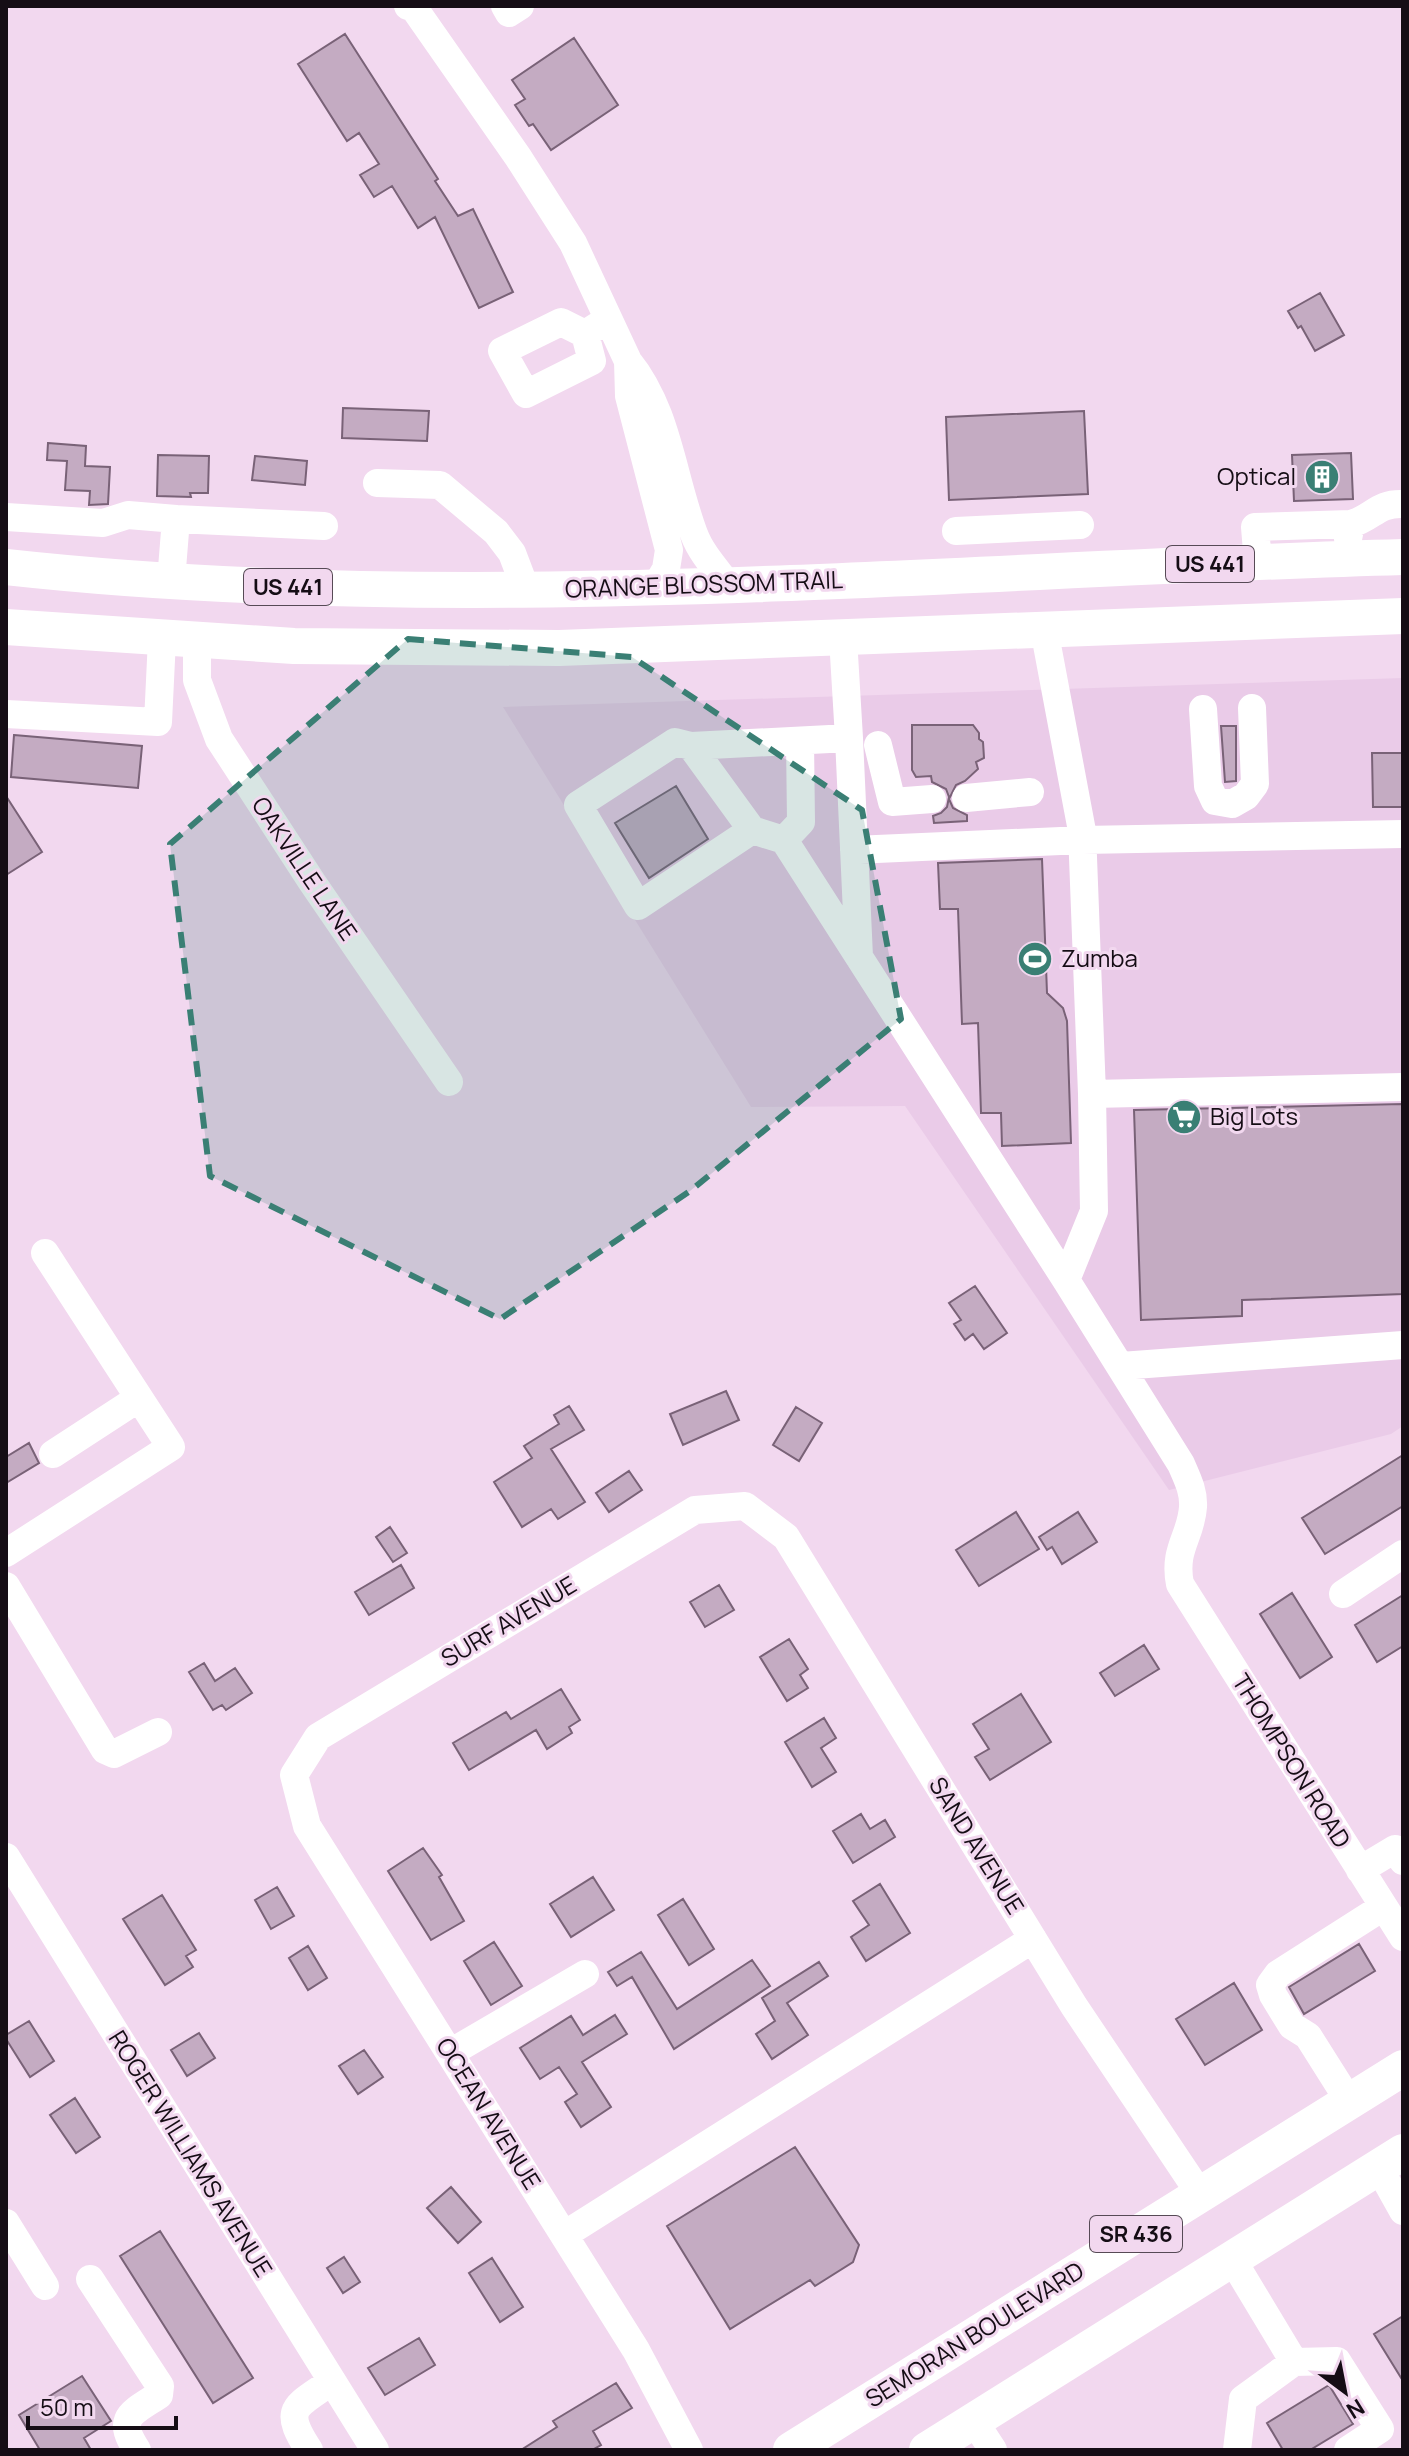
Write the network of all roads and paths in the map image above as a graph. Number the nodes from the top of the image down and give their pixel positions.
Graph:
1 (505, 6) edge
2 (520, 6) edge
3 (413, 7) edge
4 (628, 361) junction
5 (377, 483) dead end
6 (1403, 504) edge
7 (6, 517) edge
8 (176, 519) junction
9 (1351, 524) junction
10 (1080, 525) dead end
11 (324, 526) dead end
12 (1035, 527) junction
13 (956, 531) dead end
14 (1403, 557) edge
15 (1344, 559) junction
16 (1258, 563) junction
17 (6, 567) edge
18 (1037, 572) junction
19 (168, 581) junction
20 (728, 585) junction
21 (672, 587) junction
22 (526, 590) junction
23 (1403, 616) edge
24 (6, 627) edge
25 (1044, 629) junction
26 (843, 638) junction
27 (179, 640) junction
28 (692, 644) junction
29 (1252, 708) dead end
30 (1203, 709) dead end
31 (6, 714) edge
32 (849, 738) junction
33 (800, 741) junction
34 (878, 745) dead end
35 (691, 746) junction
36 (1030, 792) dead end
37 (966, 798) dead end
38 (932, 799) dead end
39 (752, 830) junction
40 (1403, 834) edge
41 (784, 840) junction
42 (1083, 840) junction
43 (854, 850) junction
44 (859, 960) junction
45 (449, 1082) dead end
46 (1403, 1087) edge
47 (1092, 1094) junction
48 (45, 1253) dead end
49 (1066, 1280) junction
50 (1403, 1345) edge
51 (1121, 1366) junction
52 (139, 1398) junction
53 (53, 1454) dead end
54 (745, 1506) joint
55 (6, 1553) edge
56 (1403, 1554) edge
57 (6, 1586) edge
58 (1343, 1594) dead end
59 (158, 1732) dead end
60 (294, 1775) joint
61 (1400, 1851) edge
62 (6, 1857) edge
63 (1360, 1870) junction
64 (1383, 1907) junction
65 (1403, 1937) edge
66 (1033, 1939) junction
67 (585, 1974) dead end
68 (450, 2053) junction
69 (1403, 2068) edge
70 (1349, 2101) junction
71 (1391, 2160) edge
72 (1200, 2194) junction
73 (1403, 2211) edge
74 (6, 2223) edge
75 (564, 2235) junction
76 (1232, 2259) junction
77 (90, 2279) dead end
78 (45, 2286) dead end
79 (1294, 2362) junction
80 (332, 2381) junction
81 (983, 2436) edge
82 (1239, 2449) edge
83 (137, 2450) edge
84 (309, 2450) edge
85 (375, 2450) edge
86 (689, 2450) edge
87 (791, 2450) edge
88 (927, 2450) edge
89 (1348, 2450) edge

1 - 2 street
3 - 4 street
4 - 20 street
4 - 21 street
5 - 22 street
6 - 9 street
7 - 8 street
8 - 11 street
8 - 19 street
9 - 15 street
9 - 16 street
10 - 12 street
12 - 13 street
12 - 18 street
14 - 15 main road, ORANGE BLOSSOM TRAIL / US 441
15 - 16 main road, ORANGE BLOSSOM TRAIL / US 441
16 - 18 main road, ORANGE BLOSSOM TRAIL / US 441
17 - 19 main road, ORANGE BLOSSOM TRAIL / US 441
18 - 20 main road, ORANGE BLOSSOM TRAIL / US 441
18 - 25 main road
19 - 22 main road, ORANGE BLOSSOM TRAIL / US 441
19 - 27 main road
20 - 21 main road, ORANGE BLOSSOM TRAIL / US 441
21 - 22 main road, ORANGE BLOSSOM TRAIL / US 441
21 - 28 main road
23 - 25 main road
24 - 27 main road
25 - 26 main road
25 - 42 street
26 - 28 main road
26 - 32 street
27 - 28 main road
27 - 31 street
27 - 45 street, OAKVILLE LANE
29 - 30 street
32 - 33 street
32 - 43 street
33 - 35 street
33 - 41 street
34 - 38 street
35 - 39 street
35 - 39 street
36 - 37 street
39 - 41 street
40 - 42 street
41 - 44 street
42 - 43 street
42 - 47 street
43 - 44 street
44 - 49 street
46 - 47 street
47 - 49 street
48 - 52 street
49 - 51 street
50 - 51 street
51 - 63 street, THOMPSON ROAD
52 - 53 street
52 - 55 street
54 - 60 street, SURF AVENUE
54 - 66 street, SAND AVENUE
56 - 58 street
57 - 59 street
60 - 68 street, OCEAN AVENUE
61 - 63 street
62 - 80 street, ROGER WILLIAMS AVENUE
63 - 64 street, THOMPSON ROAD
64 - 65 street, THOMPSON ROAD
64 - 70 street
66 - 72 street, SAND AVENUE
66 - 75 street
67 - 68 street
68 - 75 street, OCEAN AVENUE
69 - 70 main road, SEMORAN BOULEVARD / SR 436
70 - 72 main road, SEMORAN BOULEVARD / SR 436
71 - 73 street
71 - 76 main road, SR 436
72 - 87 main road, SEMORAN BOULEVARD / SR 436
74 - 78 street
75 - 86 street, OCEAN AVENUE
76 - 79 street
76 - 81 main road, SR 436
77 - 83 street
79 - 82 street
79 - 89 street
80 - 84 street
80 - 85 street, ROGER WILLIAMS AVENUE
81 - 88 main road, SR 436

